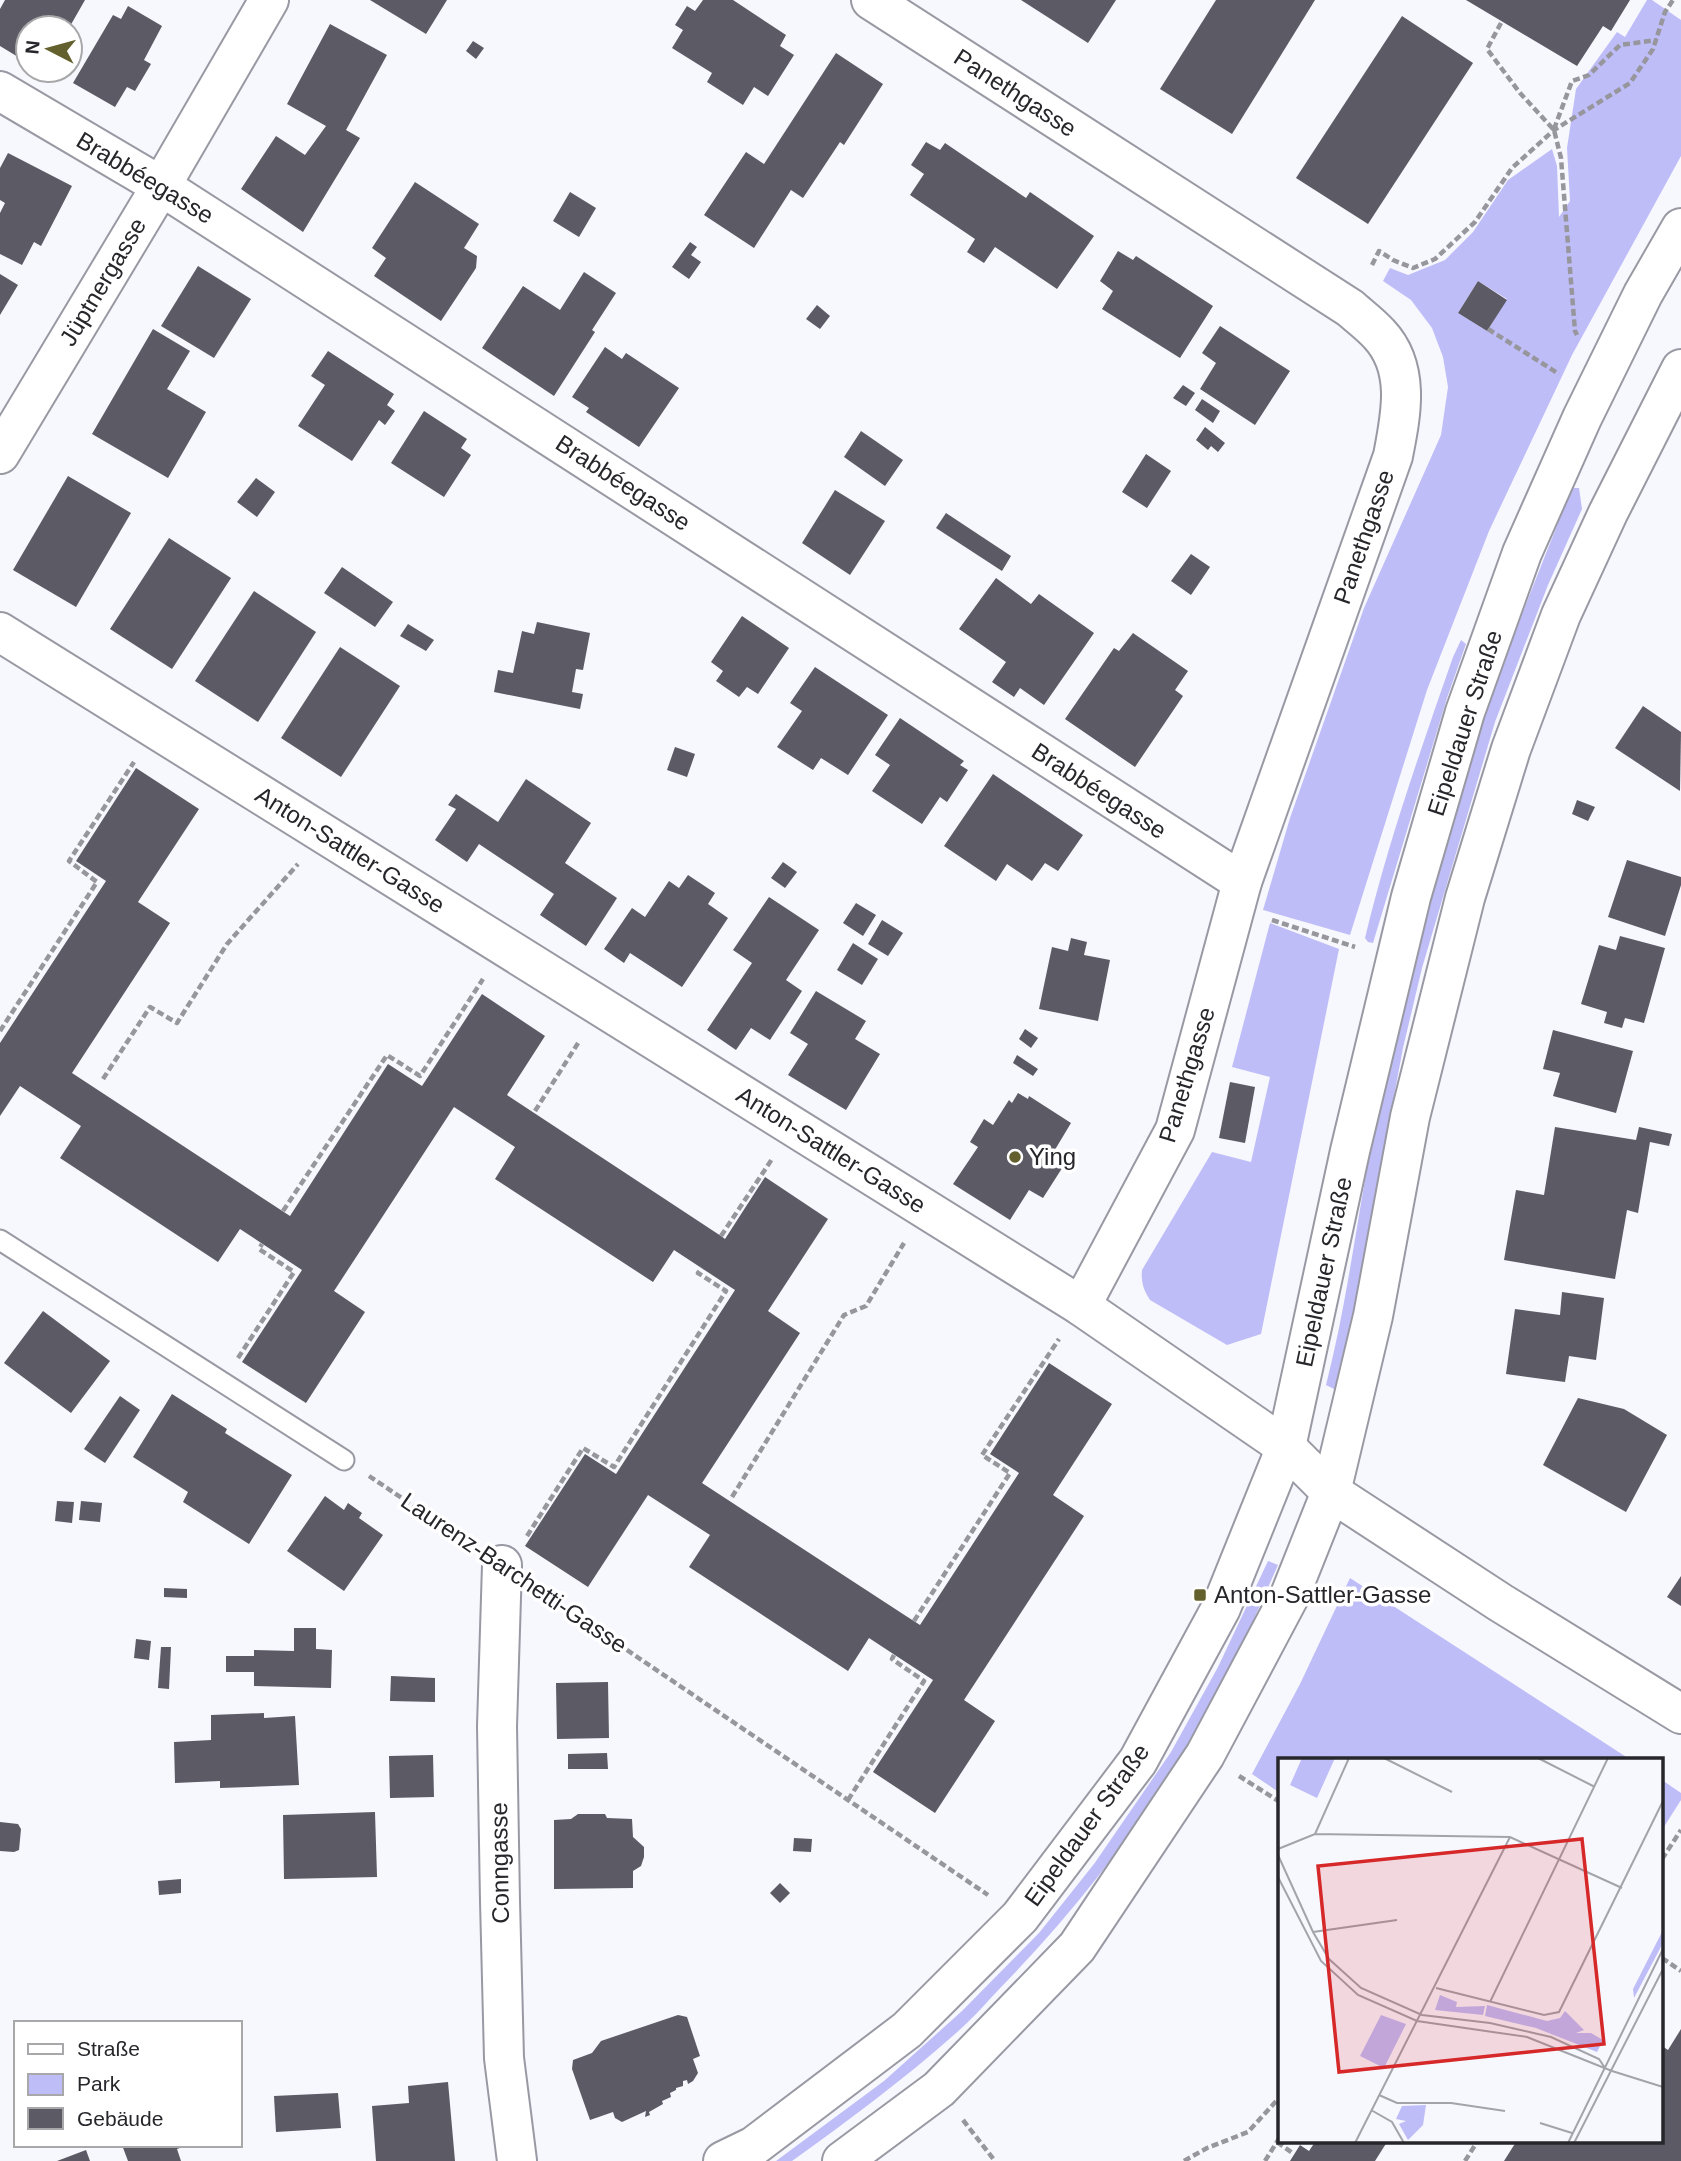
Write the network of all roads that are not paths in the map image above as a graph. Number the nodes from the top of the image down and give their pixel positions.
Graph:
1 (269, 0) edge
2 (871, 0) edge
3 (0, 92) edge
4 (161, 186) junction
5 (1681, 228) edge
6 (1681, 369) edge
7 (0, 454) edge
8 (0, 632) edge
9 (1238, 895) junction
10 (0, 1240) edge
11 (1082, 1306) junction
12 (1286, 1447) junction
13 (344, 1460) road end
14 (1331, 1492) junction
15 (504, 1566) road end
16 (1681, 1714) edge
17 (517, 2161) edge
18 (723, 2161) edge
19 (842, 2161) edge

1 - 4 street, Jüptnergasse
2 - 9 street, Panethgasse
3 - 4 street, Brabbéegasse
4 - 7 street, Jüptnergasse
4 - 9 street, Brabbéegasse
5 - 12 street, Eipeldauer Straße
6 - 14 street
8 - 11 street, Anton-Sattler-Gasse
9 - 11 street, Panethgasse
10 - 13 lane
11 - 12 street, Anton-Sattler-Gasse
12 - 14 street, Anton-Sattler-Gasse
12 - 18 street, Eipeldauer Straße
14 - 16 street, Anton-Sattler-Gasse
14 - 19 street
15 - 17 street, Conngasse

